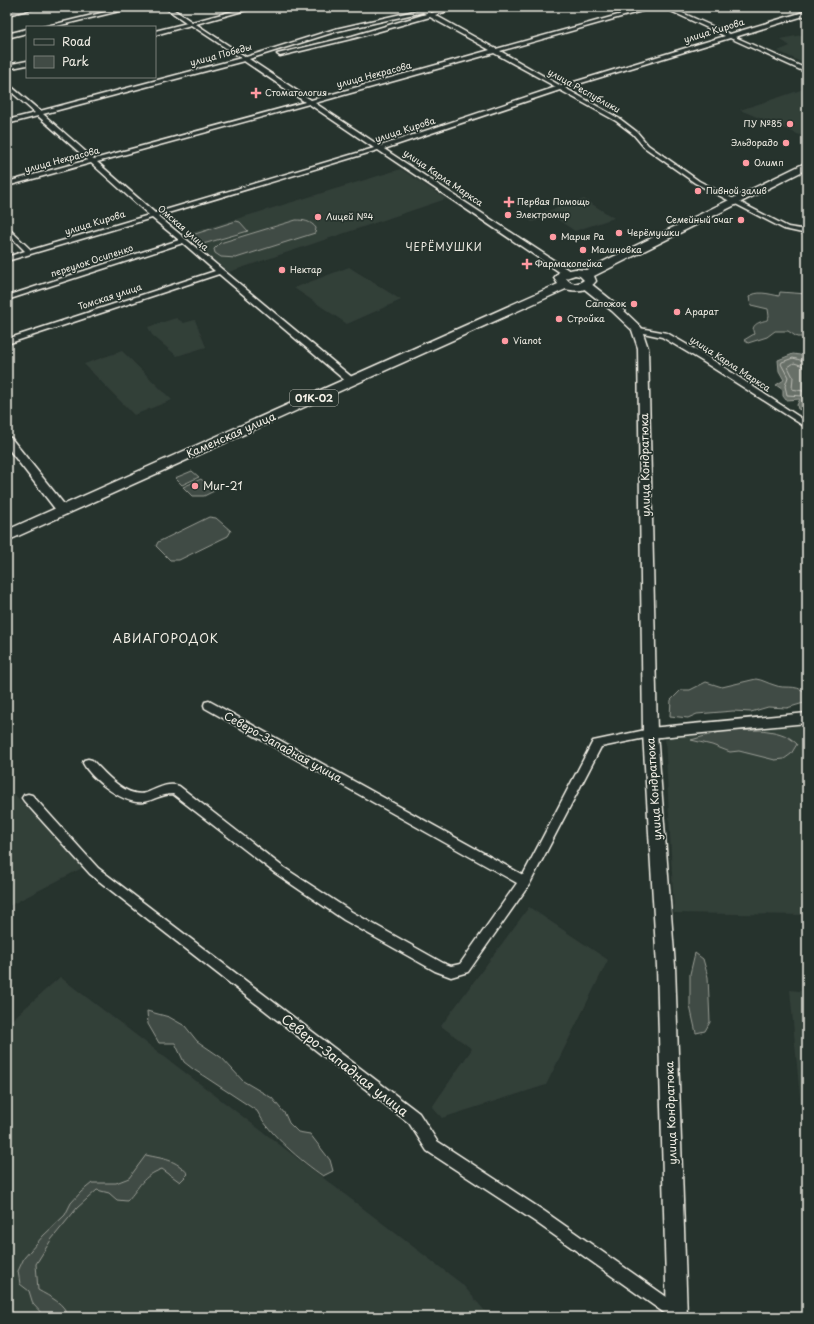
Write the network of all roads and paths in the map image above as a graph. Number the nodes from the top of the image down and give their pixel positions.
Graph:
1 (37, 7) edge
2 (133, 7) edge
3 (167, 7) edge
4 (254, 7) edge
5 (417, 7) edge
6 (440, 7) edge
7 (458, 7) edge
8 (653, 7) edge
9 (666, 7) edge
10 (425, 11) junction
11 (807, 13) edge
12 (7, 14) edge
13 (432, 15) junction
14 (192, 23) junction
15 (50, 26) edge
16 (26, 31) edge
17 (156, 33) edge
18 (7, 36) edge
19 (728, 36) junction
20 (495, 52) junction
21 (247, 60) junction
22 (26, 62) edge
23 (807, 63) edge
24 (796, 66) junction
25 (7, 67) edge
26 (807, 71) edge
27 (7, 84) edge
28 (559, 88) junction
29 (16, 92) junction
30 (7, 95) edge
31 (311, 102) junction
32 (39, 113) junction
33 (7, 122) edge
34 (380, 148) junction
35 (94, 160) junction
36 (807, 165) edge
37 (7, 184) edge
38 (736, 200) junction
39 (153, 215) junction
40 (7, 229) edge
41 (807, 232) edge
42 (183, 241) junction
43 (30, 252) junction
44 (7, 259) edge
45 (220, 272) junction
46 (566, 279) junction
47 (586, 280) junction
48 (7, 298) edge
49 (637, 329) junction
50 (7, 342) edge
51 (351, 381) junction
52 (807, 426) edge
53 (7, 440) edge
54 (63, 511) junction
55 (7, 536) edge
56 (209, 705) dead end
57 (807, 718) edge
58 (650, 733) junction
59 (88, 762) dead end
60 (28, 798) dead end
61 (525, 882) junction
62 (676, 1314) edge

1 - 12 street
2 - 15 street
3 - 14 street, улица Карла Маркса
4 - 14 street
5 - 10 street, улица Республики
6 - 10 street, улица Победы
7 - 13 street
8 - 20 street, улица Некрасова
9 - 19 street
10 - 13 street, улица Республики
10 - 21 street, улица Победы
11 - 19 street, улица Кирова
13 - 20 street, улица Республики
13 - 21 street
14 - 17 street
14 - 21 street, улица Карла Маркса
16 - 18 street
19 - 24 street
19 - 28 street, улица Кирова
20 - 28 street, улица Республики
20 - 31 street, улица Некрасова
21 - 31 street, улица Карла Маркса
21 - 32 street, улица Победы
22 - 25 street
23 - 24 street
24 - 26 street
27 - 29 street, Омская улица
28 - 34 street, улица Кирова
28 - 38 street, улица Республики
29 - 30 street
29 - 32 street, Омская улица
31 - 34 street, улица Карла Маркса
31 - 35 street, улица Некрасова
32 - 33 street, улица Победы
32 - 35 street, Омская улица
34 - 39 street, улица Кирова
34 - 46 street, улица Карла Маркса
35 - 37 street, улица Некрасова
35 - 39 street, Омская улица
36 - 38 main road, 01К-02
38 - 41 street, улица Республики
38 - 47 main road, 01К-02
39 - 42 street, Омская улица
39 - 43 street, улица Кирова
40 - 43 street
42 - 45 street, Омская улица
42 - 48 street, переулок Осипенко
43 - 44 street, улица Кирова
45 - 50 street, Томская улица
45 - 51 street, Омская улица
46 - 47 main road, 01К-02
46 - 51 main road, Каменская улица / 01К-02
47 - 49 main road, улица Кондратюка
49 - 52 street, улица Карла Маркса
49 - 58 main road, улица Кондратюка
51 - 54 main road, Каменская улица / 01К-02
53 - 54 street
54 - 55 main road, Каменская улица / 01К-02
56 - 61 street, Северо-Западная улица
57 - 58 street
58 - 61 street
58 - 62 main road, улица Кондратюка
59 - 61 street
60 - 62 street, Северо-Западная улица

